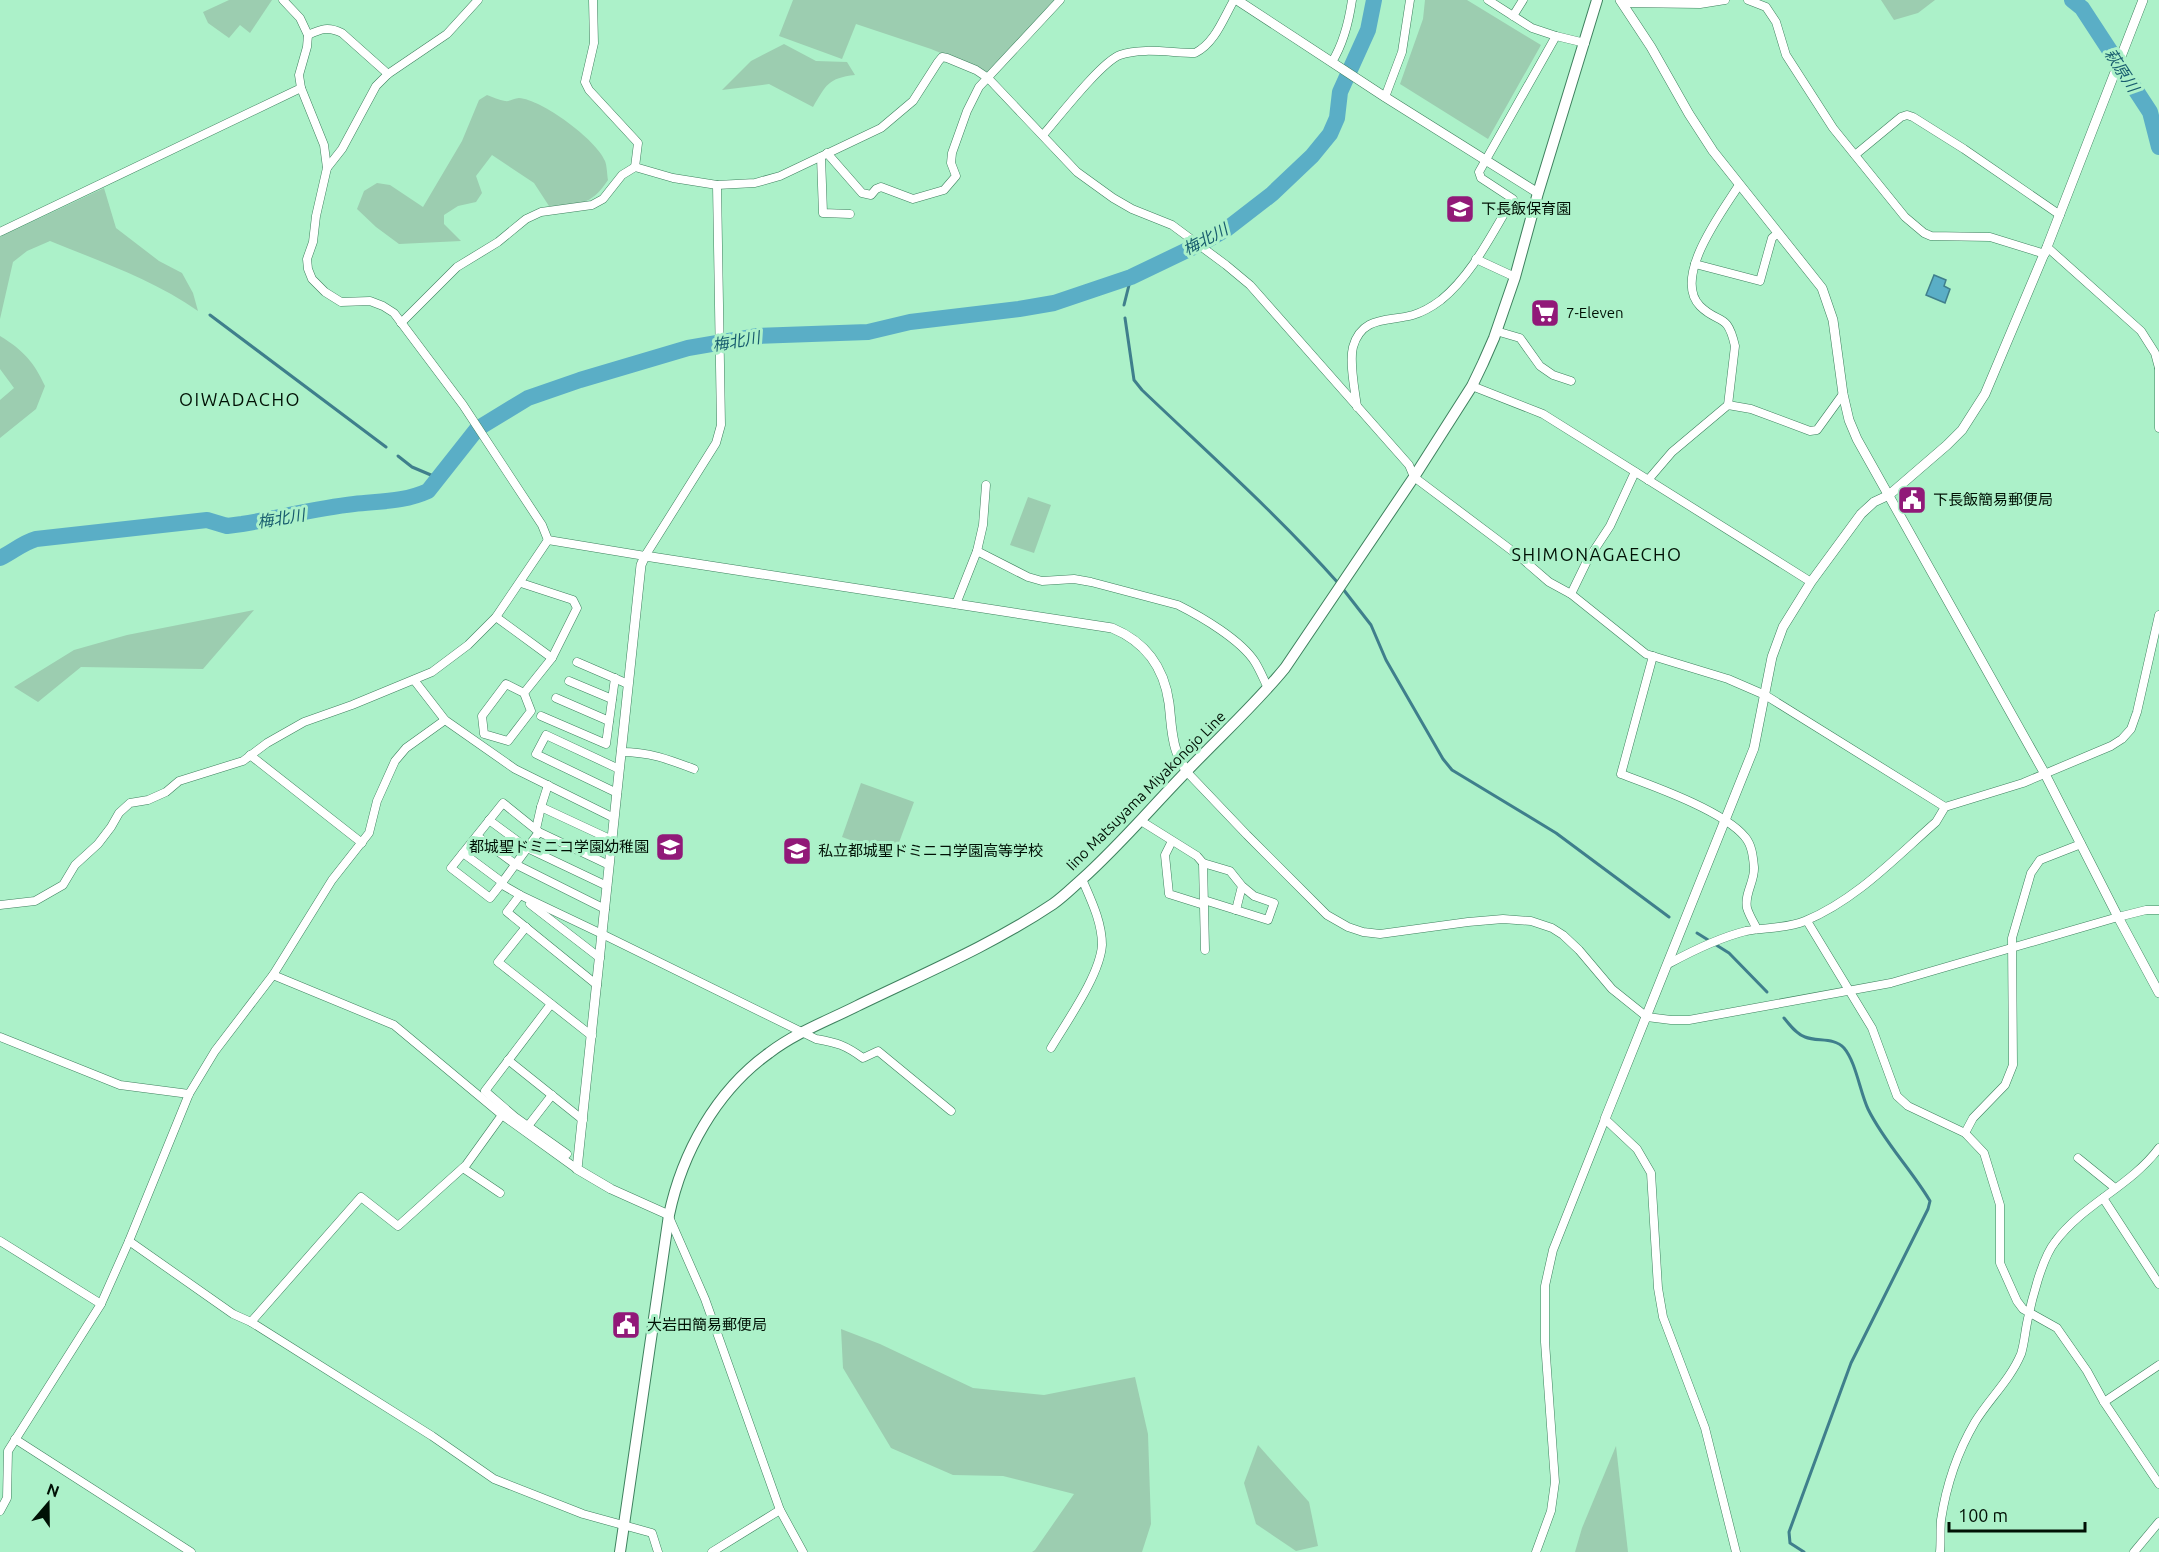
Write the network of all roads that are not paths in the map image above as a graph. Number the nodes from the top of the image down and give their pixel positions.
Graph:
1 (283, 0) edge
2 (478, 0) edge
3 (592, 0) edge
4 (1060, 0) edge
5 (1235, 0) edge
6 (1352, 0) edge
7 (1410, 0) edge
8 (1488, 0) edge
9 (1523, 0) edge
10 (1597, 0) edge
11 (1725, 0) edge
12 (1749, 0) edge
13 (2143, 0) edge
14 (1622, 2) edge
15 (1671, 2) edge
16 (1513, 16) junction
17 (308, 35) junction
18 (1556, 36) junction
19 (1585, 43) junction
20 (1333, 63) junction
21 (388, 74) junction
22 (988, 78) junction
23 (301, 88) junction
24 (1385, 98) junction
25 (1043, 135) junction
26 (824, 155) junction
27 (1855, 155) junction
28 (1486, 160) junction
29 (635, 167) junction
30 (327, 168) junction
31 (717, 185) junction
32 (1739, 185) junction
33 (1538, 193) junction
34 (850, 214) dead end
35 (2060, 215) junction
36 (0, 232) edge
37 (1778, 233) junction
38 (2046, 251) junction
39 (1476, 259) junction
40 (1695, 264) junction
41 (1515, 277) junction
42 (401, 323) junction
43 (1496, 331) junction
44 (2159, 368) edge
45 (1571, 381) dead end
46 (1472, 386) junction
47 (1843, 394) junction
48 (1728, 405) junction
49 (1356, 407) junction
50 (2159, 428) edge
51 (1635, 472) junction
52 (1414, 477) junction
53 (1648, 480) junction
54 (986, 485) dead end
55 (1889, 495) junction
56 (548, 540) junction
57 (977, 551) junction
58 (645, 556) junction
59 (1811, 582) junction
60 (520, 583) junction
61 (1570, 594) junction
62 (957, 604) junction
63 (2159, 615) edge
64 (496, 617) junction
65 (1653, 656) junction
66 (552, 658) junction
67 (577, 662) dead end
68 (615, 678) junction
69 (414, 681) junction
70 (569, 681) dead end
71 (628, 684) junction
72 (1268, 688) junction
73 (524, 693) junction
74 (1765, 695) junction
75 (556, 698) dead end
76 (612, 699) junction
77 (541, 716) dead end
78 (445, 720) junction
79 (609, 721) junction
80 (621, 752) junction
81 (250, 755) junction
82 (619, 769) junction
83 (694, 769) dead end
84 (1186, 771) junction
85 (2045, 774) junction
86 (548, 785) junction
87 (616, 793) junction
88 (541, 807) junction
89 (1945, 807) junction
90 (614, 818) junction
91 (489, 820) junction
92 (1140, 821) junction
93 (1726, 821) junction
94 (537, 830) junction
95 (477, 836) junction
96 (612, 840) junction
97 (1172, 841) junction
98 (362, 843) junction
99 (2081, 844) junction
100 (527, 848) junction
101 (463, 853) junction
102 (1203, 863) junction
103 (515, 864) junction
104 (609, 865) junction
105 (1082, 879) junction
106 (501, 883) junction
107 (607, 886) junction
108 (1242, 886) junction
109 (520, 895) junction
110 (1204, 903) junction
111 (0, 905) edge
112 (605, 909) junction
113 (1236, 910) junction
114 (2159, 910) edge
115 (2118, 917) junction
116 (1807, 921) junction
117 (526, 927) junction
118 (1757, 929) junction
119 (602, 934) junction
120 (2011, 949) junction
121 (1205, 950) dead end
122 (600, 958) junction
123 (1670, 963) junction
124 (273, 975) junction
125 (2154, 977) edge
126 (597, 985) junction
127 (1850, 991) junction
128 (2159, 993) edge
129 (551, 1004) junction
130 (1647, 1017) junction
131 (802, 1033) junction
132 (592, 1036) junction
133 (0, 1037) edge
134 (1051, 1048) dead end
135 (508, 1060) junction
136 (189, 1094) junction
137 (552, 1095) junction
138 (951, 1111) dead end
139 (502, 1115) junction
140 (1605, 1119) junction
141 (583, 1120) junction
142 (528, 1126) junction
143 (1965, 1134) junction
144 (2159, 1148) edge
145 (567, 1154) dead end
146 (2078, 1158) dead end
147 (463, 1168) junction
148 (577, 1169) junction
149 (2115, 1188) junction
150 (500, 1193) dead end
151 (2103, 1198) junction
152 (669, 1215) junction
153 (0, 1241) edge
154 (129, 1241) junction
155 (2159, 1284) edge
156 (101, 1304) junction
157 (2029, 1312) junction
158 (252, 1322) junction
159 (2159, 1365) edge
160 (2104, 1402) junction
161 (15, 1439) junction
162 (2159, 1484) edge
163 (780, 1510) junction
164 (0, 1511) edge
165 (2159, 1522) edge
166 (624, 1527) junction
167 (191, 1552) edge
168 (621, 1552) edge
169 (658, 1552) edge
170 (712, 1552) edge
171 (802, 1552) edge
172 (1536, 1552) edge
173 (1736, 1552) edge
174 (1940, 1552) edge
175 (2134, 1552) edge

1 - 17 street
2 - 21 street
3 - 29 street
4 - 22 street
5 - 20 street
5 - 25 street
6 - 20 street
7 - 24 street
8 - 16 street
9 - 16 street
10 - 19 main road, Iino Matsuyama Miyakonojo Line
11 - 15 street
12 - 27 street
13 - 35 street
14 - 15 street
14 - 32 street
16 - 18 street
17 - 21 street
17 - 23 street
18 - 19 street
18 - 28 street
19 - 33 main road, Iino Matsuyama Miyakonojo Line
20 - 24 street
21 - 30 street
22 - 25 street
22 - 26 street
22 - 26 street
23 - 30 street
23 - 36 street
24 - 28 street
25 - 49 street
26 - 31 street
26 - 34 street
27 - 35 street
27 - 38 street
28 - 33 street
28 - 39 street
29 - 31 street
29 - 42 street
30 - 42 street
31 - 58 street
32 - 37 street
32 - 40 street
33 - 41 main road, Iino Matsuyama Miyakonojo Line
35 - 38 street
37 - 40 street
37 - 47 street
38 - 44 street
38 - 55 street
39 - 41 street
39 - 49 street
40 - 48 street
41 - 43 main road, Iino Matsuyama Miyakonojo Line
42 - 56 street
43 - 45 street
43 - 46 main road, Iino Matsuyama Miyakonojo Line
44 - 50 street
46 - 51 street
46 - 52 main road, Iino Matsuyama Miyakonojo Line
47 - 48 street
47 - 55 street
48 - 53 street
49 - 52 street
51 - 53 street
51 - 61 street
52 - 61 street
52 - 72 main road, Iino Matsuyama Miyakonojo Line
53 - 59 street
54 - 57 street
55 - 59 street
55 - 85 street
56 - 58 street
56 - 60 street
57 - 62 street
57 - 72 street
58 - 62 street
58 - 71 street
59 - 74 street
60 - 64 street
60 - 66 street
61 - 65 street
62 - 84 street
63 - 85 street
64 - 66 street
64 - 69 street
65 - 74 street
65 - 93 street
66 - 73 street
67 - 68 street
68 - 71 street
68 - 76 street
69 - 78 street
69 - 81 street
70 - 76 street
71 - 80 street
72 - 84 main road, Iino Matsuyama Miyakonojo Line
73 - 73 street
74 - 89 street
74 - 93 street
75 - 79 street
76 - 79 street
77 - 79 street
78 - 86 street
78 - 98 street
80 - 82 street
80 - 83 street
81 - 98 street
81 - 111 street
82 - 87 street
82 - 87 street
84 - 92 main road, Iino Matsuyama Miyakonojo Line
84 - 130 street
85 - 89 street
85 - 99 street
86 - 88 street
86 - 90 street
87 - 90 street
88 - 94 street
88 - 96 street
89 - 116 street
90 - 96 street
91 - 94 street
91 - 95 street
91 - 100 street
92 - 97 street
92 - 105 main road, Iino Matsuyama Miyakonojo Line
93 - 118 street
93 - 123 street
94 - 100 street
94 - 104 street
95 - 101 street
95 - 103 street
96 - 104 street
97 - 102 street
97 - 110 street
98 - 124 street
99 - 115 street
99 - 120 street
100 - 103 street
100 - 107 street
101 - 106 street
101 - 106 street
102 - 108 street
102 - 110 street
103 - 106 street
103 - 112 street
104 - 107 street
105 - 131 main road, Iino Matsuyama Miyakonojo Line
105 - 134 street
106 - 109 street
107 - 112 street
108 - 113 street
108 - 113 street
109 - 117 street
109 - 119 street
109 - 122 street
110 - 113 street
110 - 121 street
112 - 119 street
114 - 115 street
115 - 120 street
115 - 125 street
116 - 118 street
116 - 127 street
117 - 126 street
117 - 129 street
118 - 123 street
119 - 122 street
119 - 131 street
120 - 127 street
120 - 143 street
122 - 126 street
123 - 130 street
124 - 136 street
124 - 139 street
125 - 128 street
126 - 132 street
127 - 130 street
127 - 143 street
129 - 132 street
129 - 135 street
130 - 140 street
131 - 138 street
131 - 152 main road, Iino Matsuyama Miyakonojo Line
132 - 141 street
133 - 136 street
135 - 137 street
135 - 142 street
136 - 154 street
137 - 141 street
137 - 142 street
139 - 147 street
139 - 148 street
140 - 172 street
140 - 173 street
141 - 148 street
142 - 145 street
143 - 157 street
144 - 149 street
146 - 149 street
147 - 150 street
147 - 158 street
148 - 152 street
149 - 151 street
151 - 155 street
151 - 157 street
152 - 163 street
152 - 166 main road, Iino Matsuyama Miyakonojo Line
153 - 156 street
154 - 156 street
154 - 158 street
156 - 161 street
157 - 160 street
157 - 174 street
158 - 166 street
159 - 160 street
160 - 162 street
161 - 164 street
161 - 167 street
163 - 170 street
163 - 171 street
165 - 175 street
166 - 168 main road, Iino Matsuyama Miyakonojo Line
166 - 169 street

